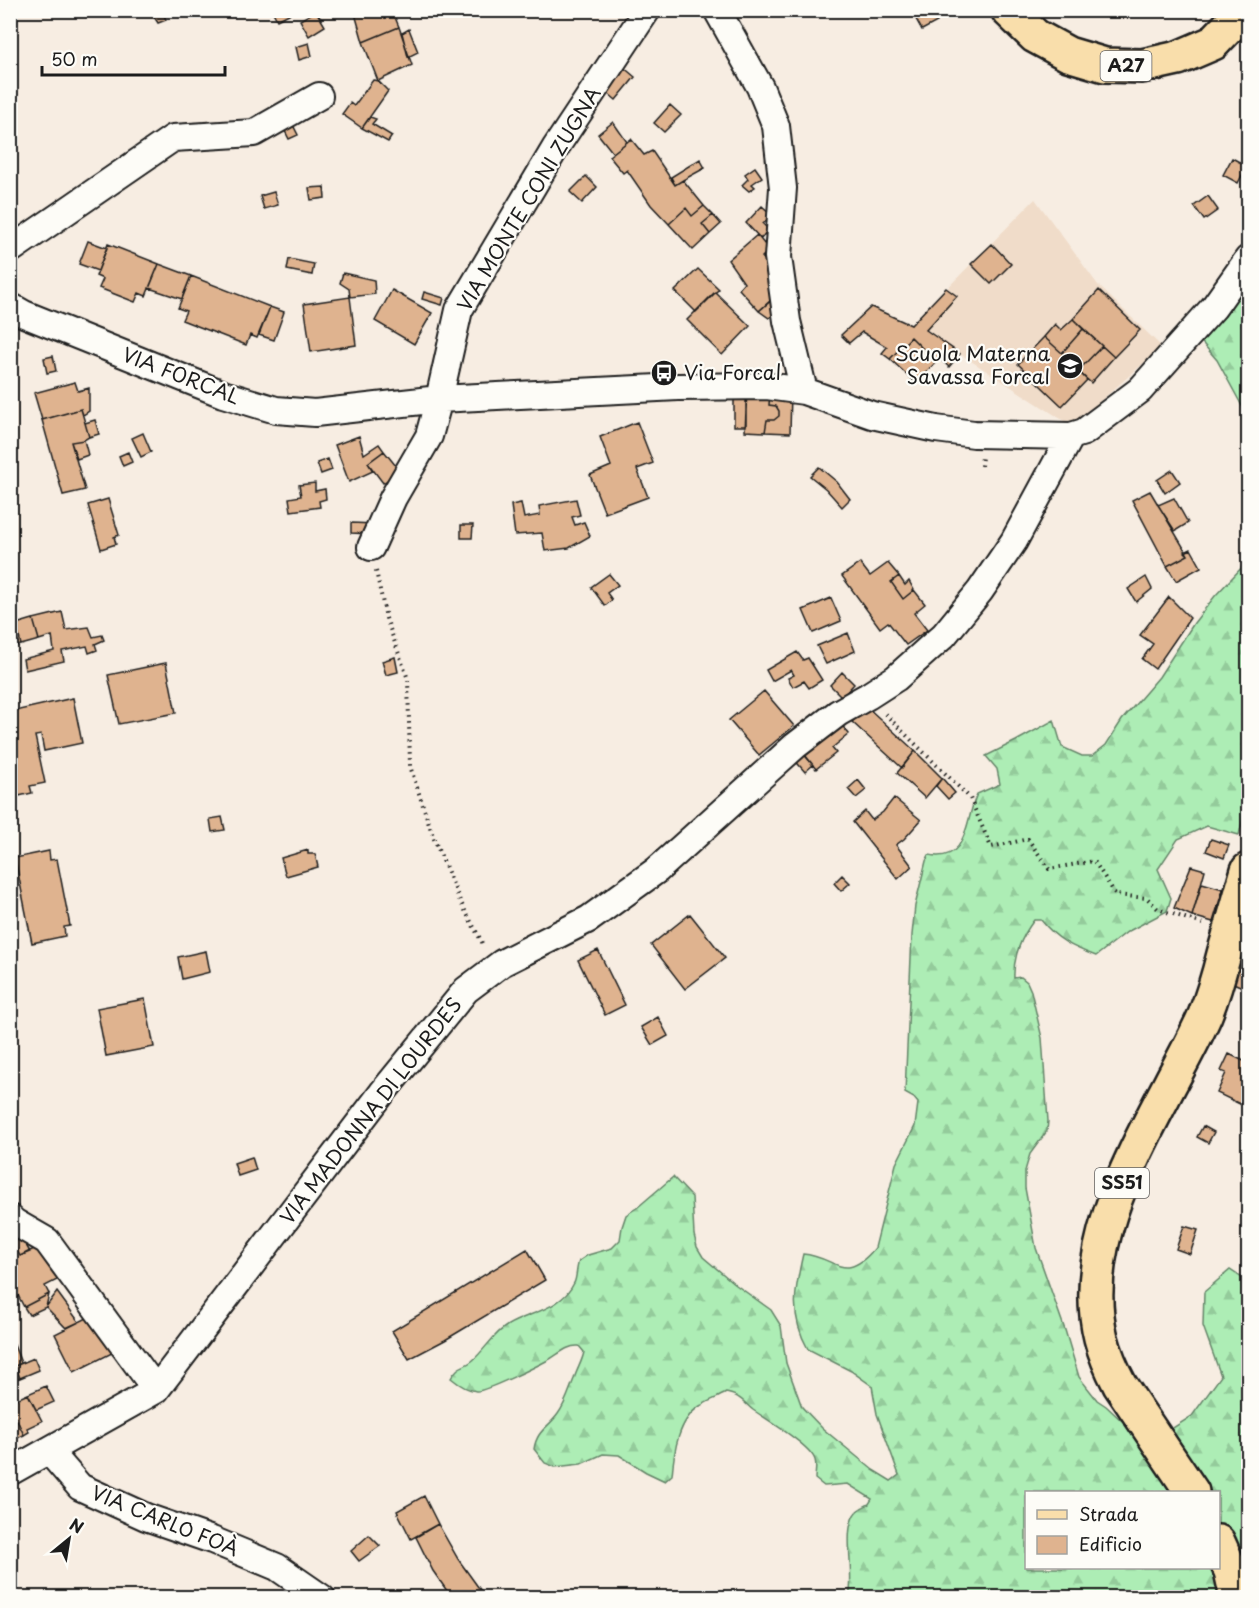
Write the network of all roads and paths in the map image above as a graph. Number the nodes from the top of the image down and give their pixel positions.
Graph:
1 (647, 10) edge
2 (717, 10) edge
3 (1008, 10) edge
4 (1241, 10) edge
5 (320, 96) dead end
6 (10, 250) edge
7 (1248, 259) edge
8 (10, 306) edge
9 (804, 391) junction
10 (440, 399) junction
11 (1071, 436) junction
12 (371, 547) joint
13 (868, 696) junction
14 (1248, 870) edge
15 (1230, 933) junction
16 (495, 968) junction
17 (10, 1218) edge
18 (156, 1390) junction
19 (49, 1451) junction
20 (10, 1473) edge
21 (1191, 1491) edge
22 (1220, 1546) edge
23 (322, 1598) edge
24 (1237, 1598) edge

1 - 10 street, VIA MONTE CONI ZUGNA
2 - 9 street
3 - 4 main road, A27
5 - 6 street
7 - 11 street
8 - 10 street, VIA FORCAL
9 - 10 street, VIA FORCAL
9 - 11 street, VIA FORCAL
10 - 12 street, VIA MONTE CONI ZUGNA
11 - 13 street, VIA MADONNA DI LOURDES
12 - 16 path
13 - 15 path
13 - 16 street, VIA MADONNA DI LOURDES
14 - 15 main road, SS51
15 - 21 main road, SS51
16 - 18 street, VIA MADONNA DI LOURDES
17 - 18 street
18 - 19 street, VIA MADONNA DI LOURDES
19 - 20 street, VIA MADONNA DI LOURDES
19 - 23 street, VIA CARLO FOÀ
22 - 24 main road

